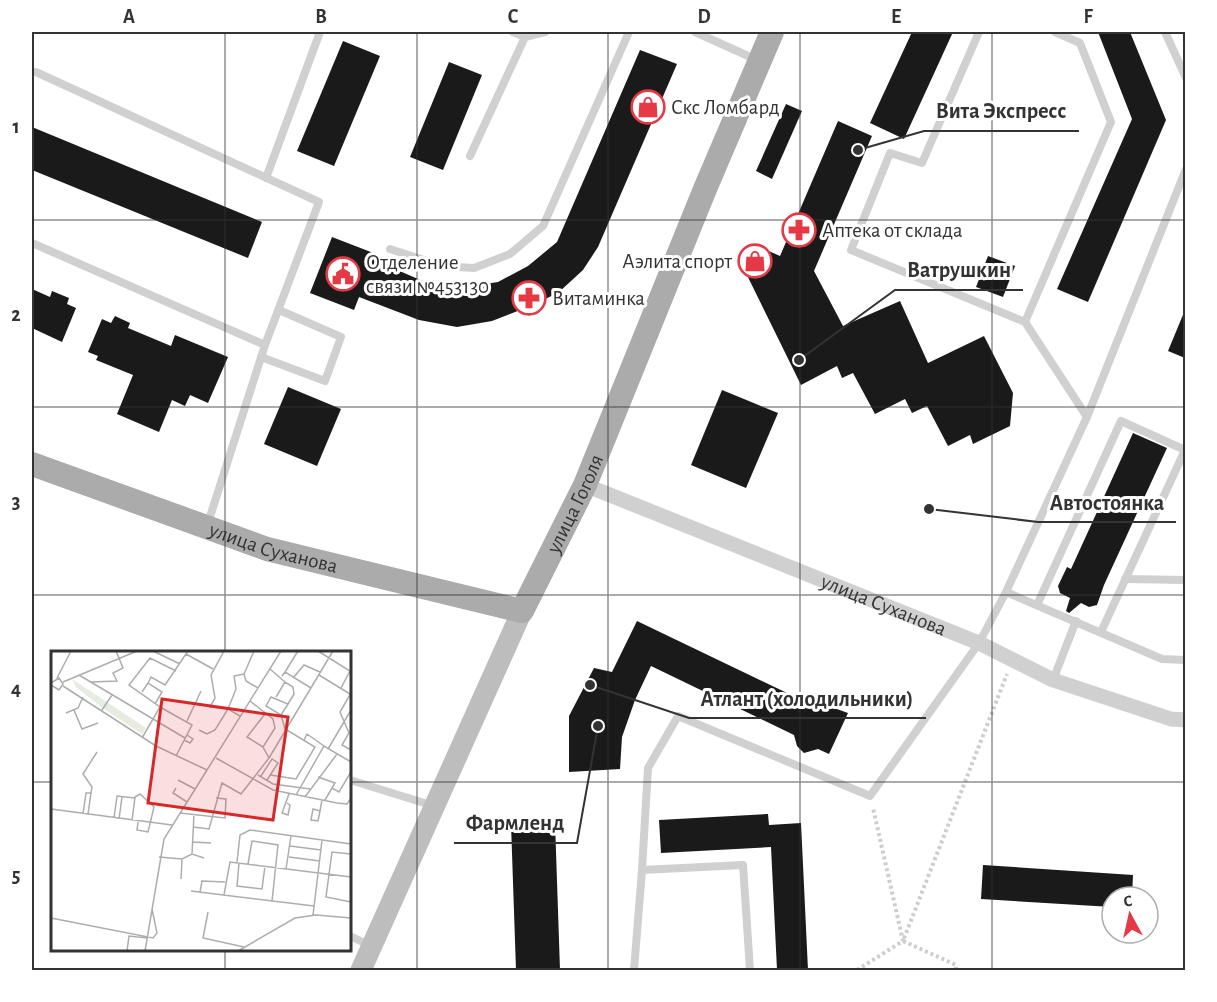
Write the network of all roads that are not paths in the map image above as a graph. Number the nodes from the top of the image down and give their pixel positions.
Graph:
1 (320, 32) edge
2 (513, 32) edge
3 (545, 32) edge
4 (629, 32) edge
5 (695, 32) edge
6 (772, 32) edge
7 (979, 32) edge
8 (1055, 32) edge
9 (1165, 32) edge
10 (525, 37) junction
11 (758, 60) junction
12 (32, 72) edge
13 (1185, 78) edge
14 (470, 156) dead end
15 (1185, 169) edge
16 (266, 178) junction
17 (32, 243) edge
18 (390, 249) dead end
19 (279, 310) junction
20 (1025, 322) junction
21 (265, 345) junction
22 (261, 357) junction
23 (1087, 417) junction
24 (32, 464) edge
25 (585, 486) junction
26 (207, 527) junction
27 (1125, 579) junction
28 (1185, 580) edge
29 (1006, 592) junction
30 (1036, 604) junction
31 (522, 611) junction
32 (1076, 621) junction
33 (1101, 632) junction
34 (979, 643) junction
35 (1185, 660) edge
36 (1053, 680) junction
37 (1185, 720) edge
38 (351, 780) edge
39 (435, 806) junction
40 (642, 870) junction
41 (351, 936) edge
42 (372, 947) junction
43 (361, 970) edge
44 (634, 970) edge
45 (750, 970) edge

1 - 16 lane
2 - 10 lane
3 - 10 lane
4 - 18 lane
5 - 11 lane
6 - 11 main road, улица Гоголя
7 - 20 lane
8 - 20 lane
9 - 13 lane
10 - 14 lane
11 - 25 main road, улица Гоголя
12 - 16 lane
15 - 23 lane
16 - 19 lane
17 - 21 lane
19 - 21 lane
19 - 22 lane
20 - 23 lane
21 - 22 lane
22 - 26 lane
23 - 29 lane
24 - 26 main road, улица Суханова
25 - 31 main road, улица Гоголя
25 - 34 street, улица Суханова
26 - 31 main road, улица Суханова
27 - 28 lane
27 - 30 lane
27 - 33 lane
29 - 30 lane
29 - 34 lane
30 - 32 lane
31 - 39 street, улица Гоголя
32 - 33 lane
32 - 36 lane
33 - 35 lane
34 - 36 street, улица Суханова
34 - 40 lane
36 - 37 street, улица Суханова
38 - 39 lane
39 - 42 street, улица Гоголя
40 - 44 lane
40 - 45 lane
41 - 42 lane
42 - 43 street, улица Гоголя

